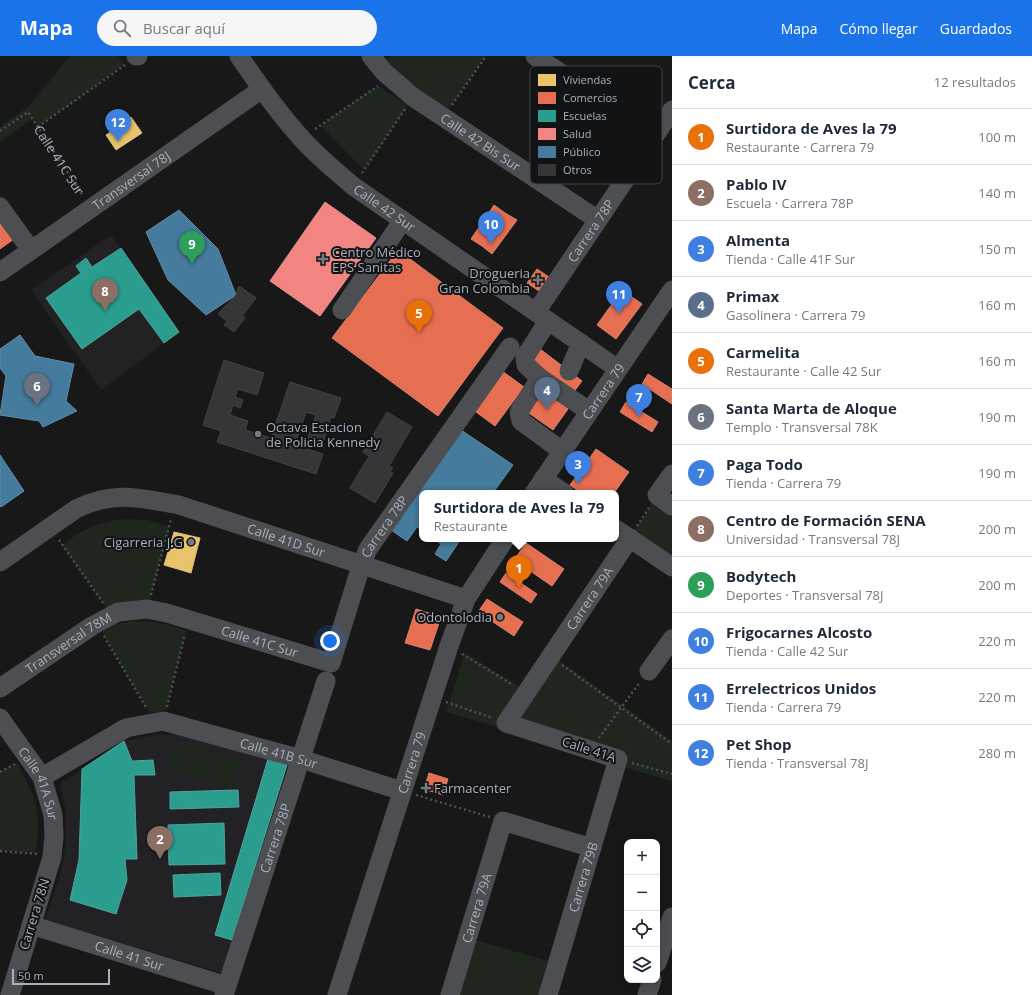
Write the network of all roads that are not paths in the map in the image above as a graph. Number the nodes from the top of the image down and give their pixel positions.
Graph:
1 (239, 56) edge
2 (371, 56) edge
3 (535, 56) edge
4 (550, 66) edge
5 (262, 88) junction
6 (672, 110) edge
7 (662, 126) edge
8 (530, 175) edge
9 (544, 184) edge
10 (623, 184) edge
11 (0, 207) edge
12 (403, 220) junction
13 (598, 220) junction
14 (30, 250) junction
15 (0, 272) edge
16 (672, 290) edge
17 (342, 310) dead end
18 (542, 316) junction
19 (581, 343) junction
20 (510, 347) dead end
21 (618, 369) junction
22 (540, 378) junction
23 (564, 382) junction
24 (589, 411) junction
25 (562, 451) junction
26 (672, 474) edge
27 (539, 486) edge
28 (553, 490) edge
29 (664, 501) edge
30 (623, 534) edge
31 (503, 542) edge
32 (618, 542) edge
33 (0, 562) edge
34 (361, 566) junction
35 (672, 567) edge
36 (466, 599) junction
37 (188, 620) joint
38 (672, 639) edge
39 (649, 671) road end
40 (328, 672) junction
41 (0, 688) edge
42 (0, 718) edge
43 (506, 723) joint
44 (618, 758) joint
45 (301, 759) junction
46 (42, 778) junction
47 (408, 793) junction
48 (592, 848) junction
49 (52, 857) joint
50 (672, 917) edge
51 (31, 925) junction
52 (660, 955) edge
53 (651, 983) edge
54 (225, 991) edge
55 (10, 995) edge
56 (337, 995) edge
57 (450, 995) edge
58 (548, 995) edge
59 (647, 995) edge

1 - 5 street, Calle 42 Sur
2 - 8 street, Calle 42 Bis Sur
3 - 4 street
5 - 12 street, Calle 42 Sur
5 - 14 street, Transversal 78J
6 - 7 street, Carrera 78P
9 - 13 street, Calle 42 Bis Sur
10 - 13 street, Carrera 78P
11 - 14 street
12 - 17 street
12 - 18 street, Calle 42 Sur
13 - 18 street, Carrera 78P
14 - 15 street, Transversal 78J
16 - 21 street, Carrera 79
18 - 19 street, Calle 42 Sur
18 - 22 street, Carrera 78P
19 - 21 street, Calle 42 Sur
19 - 23 street
20 - 34 street, Carrera 78P
21 - 24 street, Carrera 79
22 - 23 street, Carrera 78P
22 - 25 street
23 - 24 street, Carrera 78P
24 - 25 street, Carrera 79
25 - 27 street, Carrera 79
26 - 29 street
27 - 28 street
30 - 35 street
31 - 36 street, Carrera 79
32 - 43 street, Carrera 79A
33 - 34 street, Calle 41D Sur
34 - 36 street, Calle 41D Sur
34 - 40 street, Carrera 78P
36 - 47 street, Carrera 79
37 - 40 street, Calle 41C Sur
37 - 41 street, Transversal 78M
38 - 39 street
40 - 45 street, Carrera 78P
42 - 46 street, Calle 41A Sur
43 - 44 street, Calle 41A
44 - 48 street, Carrera 79B
45 - 46 street, Calle 41B Sur
45 - 47 street, Calle 41B Sur
45 - 54 street, Carrera 78P
46 - 49 street, Calle 41A Sur
47 - 56 street, Carrera 79
48 - 57 street, Carrera 79A
48 - 58 street, Carrera 79B
49 - 51 street, Carrera 78N
50 - 52 street
51 - 54 street, Calle 41 Sur
51 - 55 street, Carrera 78N
53 - 59 street

